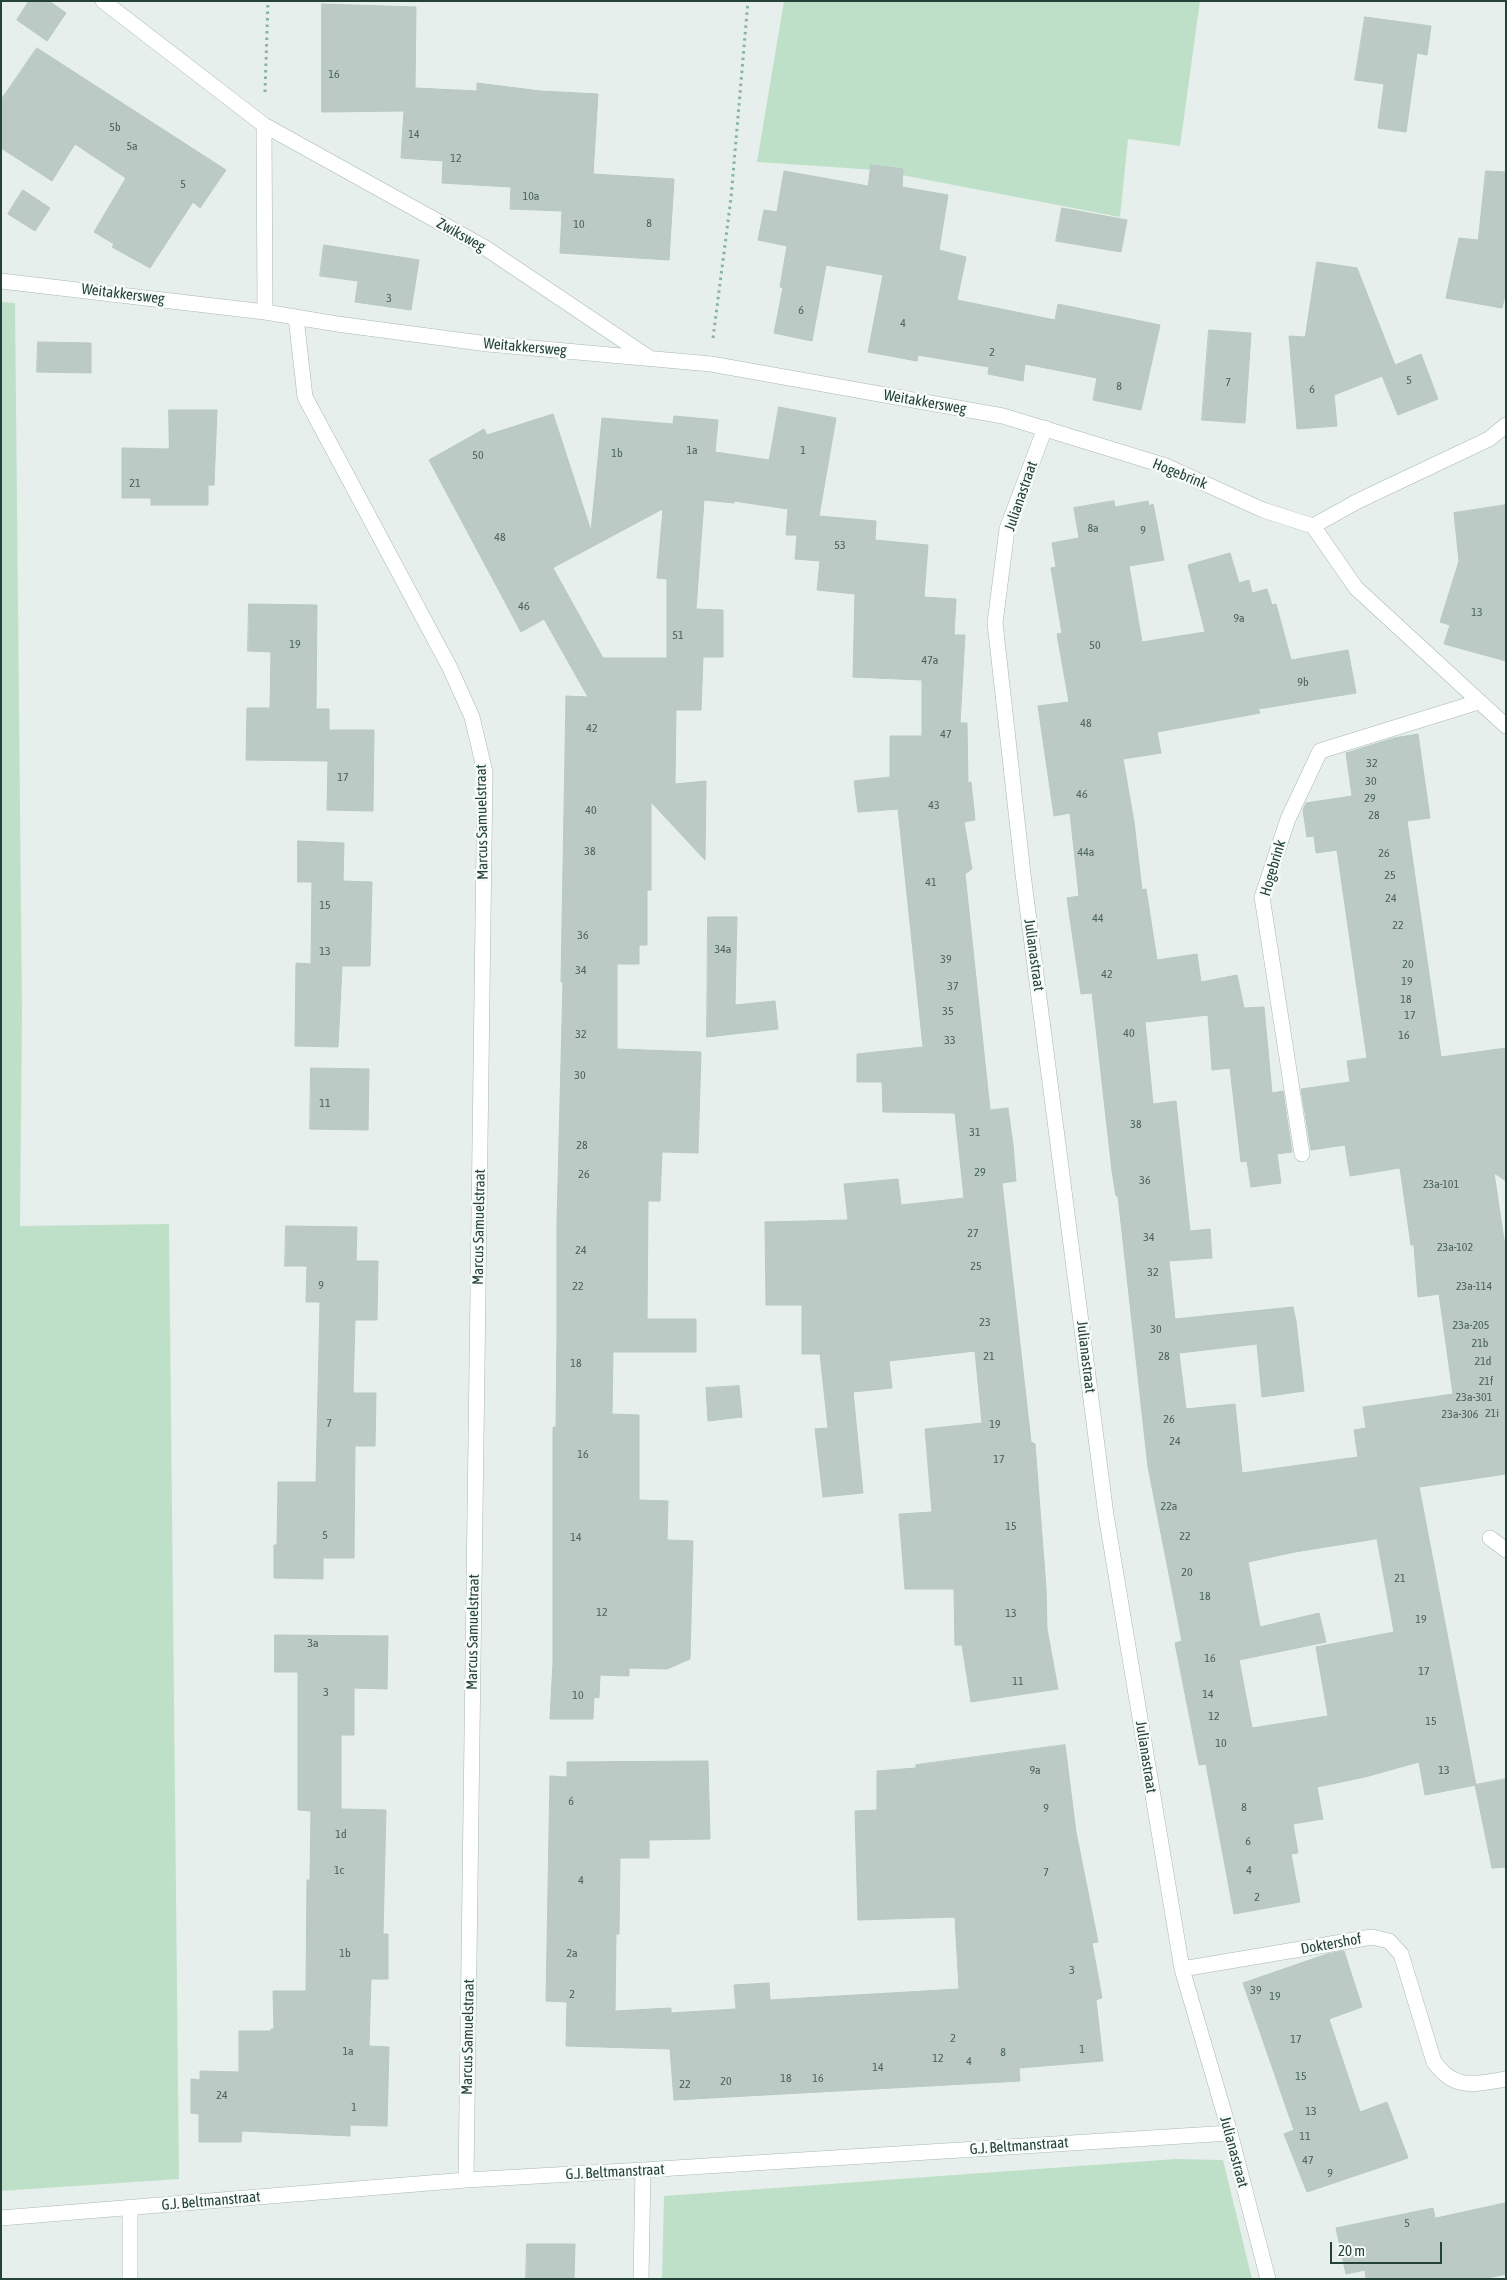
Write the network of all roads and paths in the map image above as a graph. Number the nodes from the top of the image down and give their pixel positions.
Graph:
1 (103, 1) edge
2 (268, 1) edge
3 (748, 1) edge
4 (264, 126) junction
5 (1, 281) edge
6 (266, 312) junction
7 (296, 317) junction
8 (650, 358) junction
9 (712, 364) junction
10 (1506, 425) edge
11 (1045, 428) junction
12 (1313, 526) junction
13 (1478, 702) junction
14 (1506, 726) edge
15 (1302, 1154) dead end
16 (1490, 1538) dead end
17 (1506, 1550) edge
18 (1182, 1969) junction
19 (1506, 2079) edge
20 (1230, 2133) junction
21 (643, 2170) junction
22 (466, 2180) junction
23 (130, 2207) junction
24 (1, 2218) edge
25 (130, 2279) edge
26 (641, 2279) edge
27 (1268, 2279) edge

1 - 4 street, Zwiksweg
2 - 4 path
3 - 9 path
4 - 6 street
4 - 8 street, Zwiksweg
5 - 6 street, Weitakkersweg
6 - 7 street, Weitakkersweg
7 - 8 street, Weitakkersweg
7 - 22 street, Marcus Samuelstraat
8 - 9 street, Weitakkersweg
9 - 11 street, Weitakkersweg
10 - 12 street
11 - 12 street, Hogebrink
11 - 18 street, Julianastraat
12 - 13 street
13 - 14 street
13 - 15 street, Hogebrink
16 - 17 street
18 - 19 street, Doktershof
18 - 20 street, Julianastraat
20 - 21 street, G.J. Beltmanstraat
20 - 27 street, Julianastraat
21 - 22 street, G.J. Beltmanstraat
21 - 26 street
22 - 23 street, G.J. Beltmanstraat
23 - 24 street, G.J. Beltmanstraat
23 - 25 street

